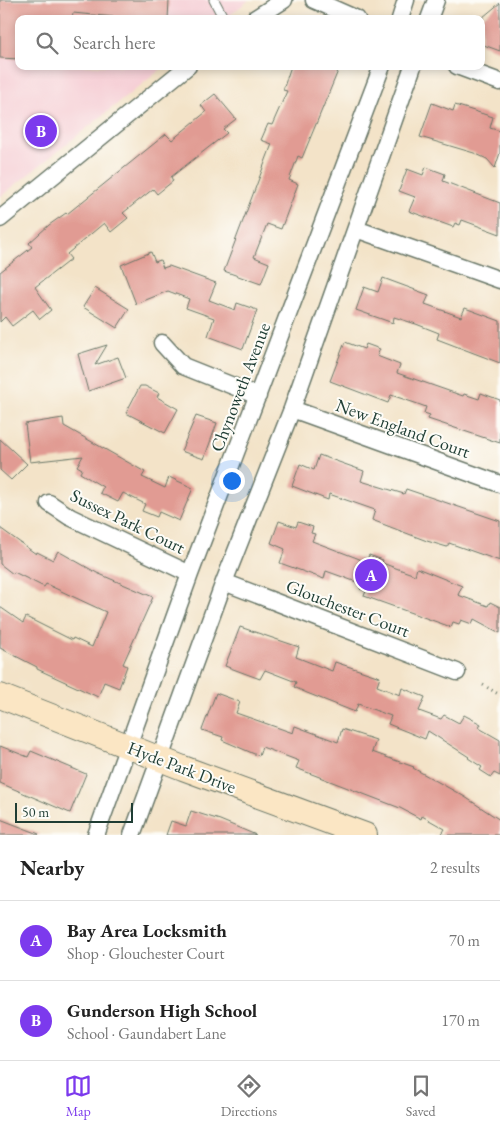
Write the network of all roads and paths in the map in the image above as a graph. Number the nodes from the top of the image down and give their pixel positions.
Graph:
1 (214, 0) edge
2 (284, 0) edge
3 (314, 0) edge
4 (406, 0) edge
5 (436, 0) edge
6 (222, 15) edge
7 (260, 15) edge
8 (348, 15) edge
9 (401, 15) edge
10 (431, 15) edge
11 (183, 70) edge
12 (380, 70) edge
13 (412, 70) edge
14 (467, 70) edge
15 (500, 82) edge
16 (0, 218) edge
17 (356, 229) junction
18 (500, 280) edge
19 (162, 344) dead end
20 (258, 396) junction
21 (292, 409) junction
22 (500, 484) edge
23 (49, 503) dead end
24 (190, 574) junction
25 (224, 582) junction
26 (457, 672) dead end
27 (483, 685) dead end
28 (500, 694) edge
29 (0, 696) edge
30 (127, 746) junction
31 (160, 759) junction
32 (96, 835) edge
33 (132, 835) edge
34 (365, 835) edge

1 - 6 lane
2 - 7 street
3 - 8 street
4 - 9 street
5 - 10 street
11 - 16 street
12 - 20 street, Chynoweth Avenue
13 - 17 street
14 - 15 street
17 - 18 street
17 - 21 street
19 - 20 street
20 - 24 street, Chynoweth Avenue
21 - 22 street, New England Court
21 - 25 street
23 - 24 street, Sussex Park Court
24 - 30 street, Chynoweth Avenue
25 - 26 street, Glouchester Court
25 - 31 street
27 - 28 path
29 - 30 street, Hyde Park Drive
30 - 31 street, Hyde Park Drive
30 - 32 street, Chynoweth Avenue
31 - 33 street
31 - 34 street, Hyde Park Drive

